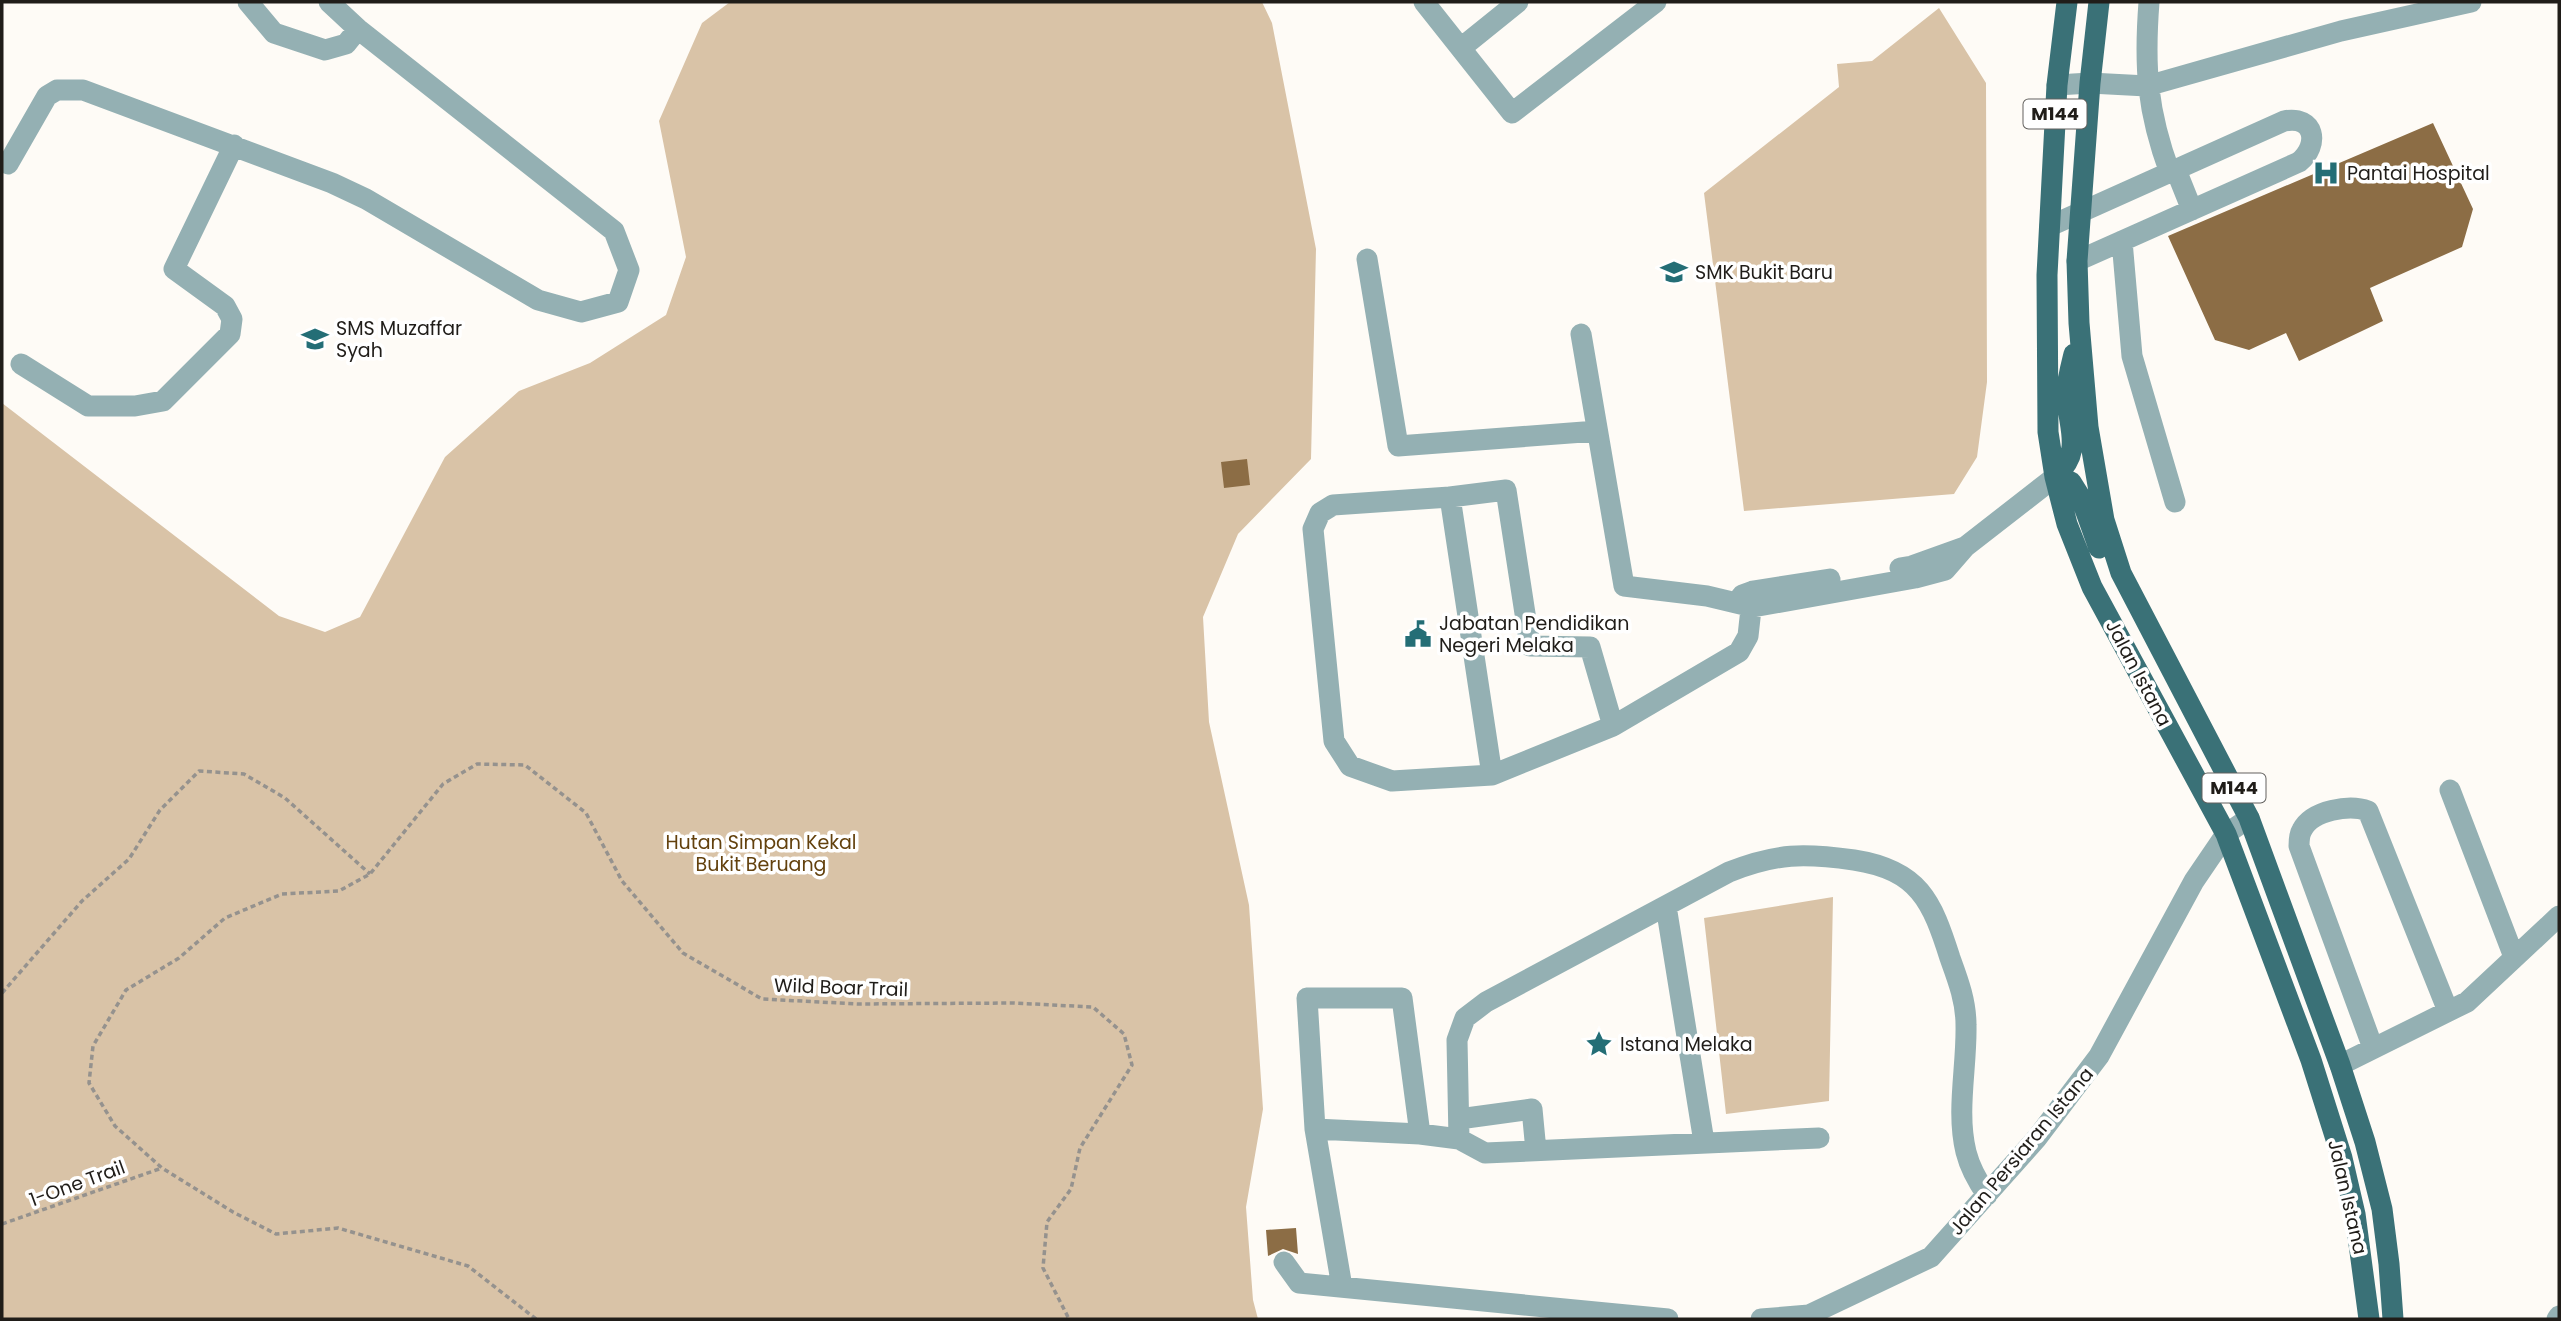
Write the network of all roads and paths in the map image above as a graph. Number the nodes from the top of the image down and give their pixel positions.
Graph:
1 (248, 2) edge
2 (329, 2) edge
3 (1424, 2) edge
4 (1518, 2) edge
5 (1656, 2) edge
6 (2067, 2) edge
7 (2099, 2) edge
8 (2149, 2) edge
9 (2471, 2) edge
10 (358, 29) junction
11 (1461, 48) junction
12 (2090, 83) junction
13 (2057, 85) junction
14 (2147, 86) junction
15 (234, 145) junction
16 (8, 164) dead end
17 (2173, 172) junction
18 (2192, 210) junction
19 (2080, 214) junction
20 (2050, 226) junction
21 (2122, 241) junction
22 (1367, 259) dead end
23 (2077, 261) junction
24 (2079, 323) junction
25 (1581, 334) dead end
26 (21, 364) dead end
27 (1597, 431) junction
28 (2055, 477) junction
29 (1450, 497) junction
30 (2175, 502) dead end
31 (1753, 599) junction
32 (2145, 618) junction
33 (1613, 726) junction
34 (1492, 775) junction
35 (2450, 790) dead end
36 (2249, 818) junction
37 (2226, 834) junction
38 (370, 874) junction
39 (1667, 906) junction
40 (2559, 916) edge
41 (2514, 957) junction
42 (2, 993) edge
43 (2448, 1011) junction
44 (2373, 1048) junction
45 (2340, 1065) junction
46 (1315, 1129) junction
47 (1459, 1129) junction
48 (1420, 1134) junction
49 (1819, 1138) dead end
50 (1704, 1142) junction
51 (1536, 1151) junction
52 (162, 1168) junction
53 (1987, 1195) junction
54 (2, 1224) edge
55 (1284, 1262) dead end
56 (1342, 1287) junction
57 (1447, 1298) junction
58 (536, 1319) edge
59 (1069, 1319) edge
60 (1446, 1319) edge
61 (1668, 1319) edge
62 (1761, 1319) edge
63 (2369, 1319) edge
64 (2393, 1319) edge

1 - 10 street
2 - 10 street
3 - 11 street
4 - 11 street
5 - 11 street
6 - 13 main road, Jalan Istana / M144
7 - 12 main road, Jalan Istana / M144
8 - 14 street
9 - 14 street
10 - 15 street
12 - 13 street
12 - 14 street
12 - 19 main road, Jalan Istana / M144
13 - 20 main road, Jalan Istana / M144
14 - 17 street
15 - 16 street
15 - 26 street
17 - 18 street
17 - 18 street
17 - 19 street
18 - 21 street
19 - 20 street
19 - 23 main road, Jalan Istana / M144
20 - 28 main road, Jalan Istana / M144
21 - 23 street
21 - 30 street
22 - 27 street
23 - 24 main road, Jalan Istana / M144
24 - 28 main road
24 - 32 main road, Jalan Istana / M144
25 - 27 street
27 - 31 street
28 - 31 street
28 - 32 main road
28 - 37 main road, Jalan Istana / M144
29 - 33 street
29 - 34 street
29 - 34 street
31 - 33 street
32 - 36 main road, Jalan Istana / M144
33 - 34 street
35 - 41 street
36 - 37 street, Jalan Persiaran Istana
36 - 45 main road, Jalan Istana / M144
37 - 53 street, Jalan Persiaran Istana
37 - 63 main road, Jalan Istana / M144
38 - 42 path
38 - 52 path, Wild Boar Trail
38 - 59 path, Wild Boar Trail
39 - 47 street
39 - 50 street
39 - 53 street
40 - 41 street
41 - 43 street
43 - 44 street
43 - 44 street
44 - 45 street
45 - 64 main road, Jalan Istana / M144
46 - 48 street
46 - 48 street
46 - 56 street
47 - 48 street
47 - 51 street
47 - 51 street
49 - 50 street
50 - 51 street
52 - 54 path, 1-One Trail
52 - 58 path, Wild Boar Trail
53 - 62 street, Jalan Persiaran Istana
55 - 56 street
56 - 57 street
57 - 60 street
57 - 61 street

